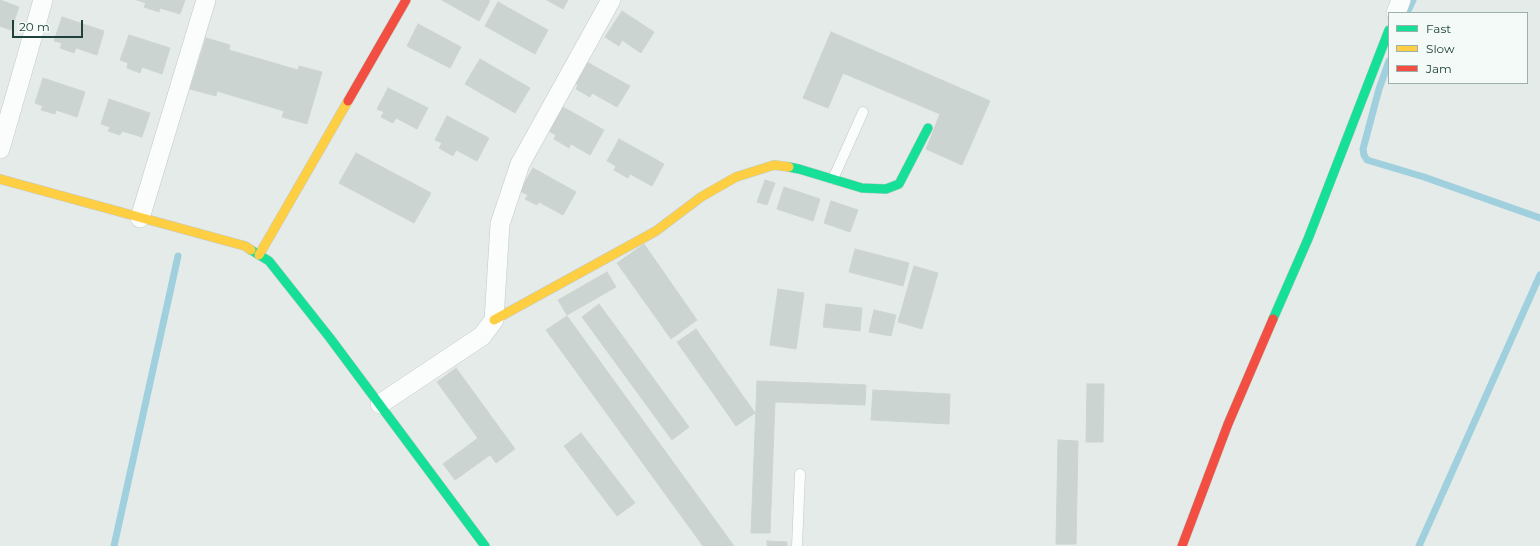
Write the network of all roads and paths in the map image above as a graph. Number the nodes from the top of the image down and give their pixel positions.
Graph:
1 (43, 0) edge
2 (206, 0) edge
3 (406, 0) edge
4 (611, 0) edge
5 (1401, 0) edge
6 (1396, 12) edge
7 (1388, 33) edge
8 (863, 112) dead end
9 (928, 128) dead end
10 (0, 149) edge
11 (0, 179) edge
12 (833, 179) junction
13 (140, 218) junction
14 (259, 255) junction
15 (494, 320) junction
16 (380, 404) junction
17 (800, 474) dead end
18 (485, 546) edge
19 (797, 546) edge
20 (1182, 546) edge

1 - 10 street
2 - 13 street
3 - 14 street
4 - 15 street
5 - 6 street
7 - 20 street
8 - 12 lane
9 - 12 street
11 - 13 street
12 - 15 street
13 - 14 street
14 - 16 street
15 - 16 street
16 - 18 street
17 - 19 lane

